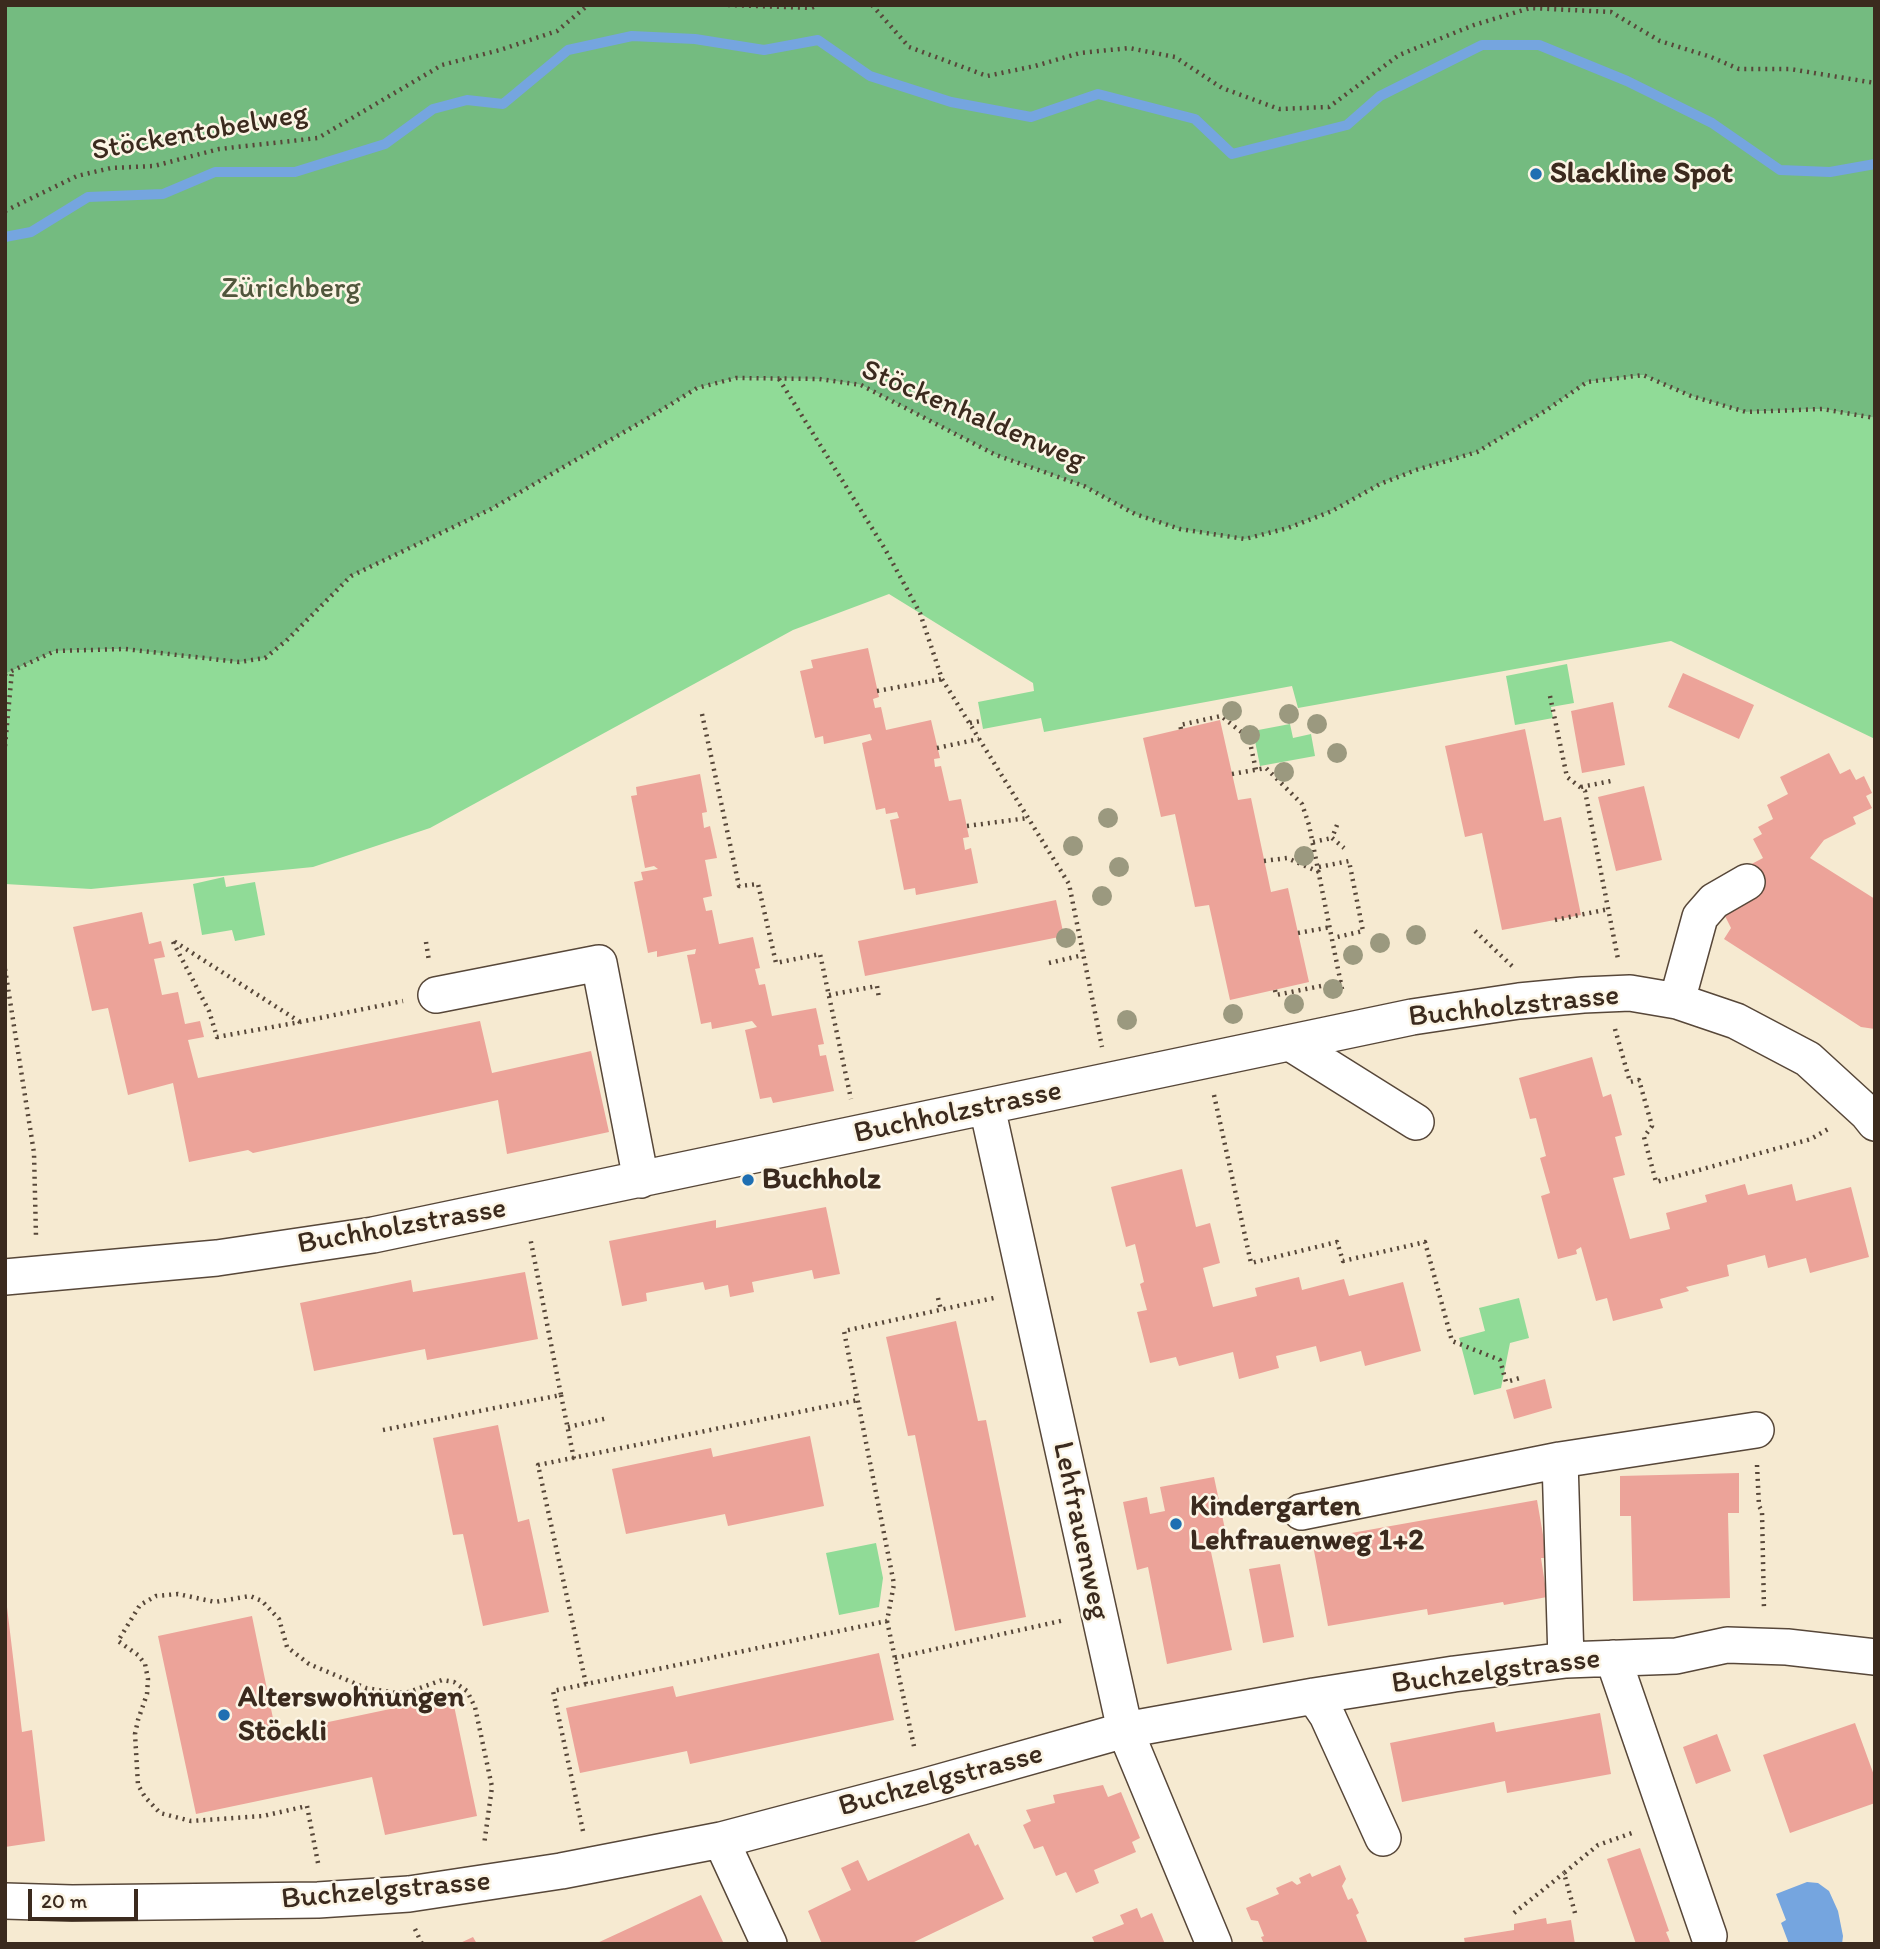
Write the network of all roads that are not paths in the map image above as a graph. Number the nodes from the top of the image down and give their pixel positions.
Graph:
1 (1747, 882) dead end
2 (436, 995) road end
3 (1677, 1002) junction
4 (1290, 1043) junction
5 (987, 1107) junction
6 (1416, 1122) dead end
7 (1875, 1123) edge
8 (641, 1180) junction
9 (5, 1277) edge
10 (1756, 1430) road end
11 (1560, 1460) junction
12 (1301, 1512) dead end
13 (1875, 1657) edge
14 (1613, 1658) junction
15 (1566, 1660) junction
16 (1314, 1696) junction
17 (1125, 1730) junction
18 (1383, 1838) dead end
19 (721, 1840) junction
20 (5, 1901) edge
21 (1709, 1936) dead end
22 (769, 1944) edge
23 (1214, 1944) edge

1 - 3 street
2 - 8 street
3 - 4 street, Buchholzstrasse
3 - 7 street, Buchholzstrasse
4 - 5 street, Buchholzstrasse
4 - 6 street
5 - 8 street, Buchholzstrasse
5 - 17 street, Lehfrauenweg
8 - 9 street, Buchholzstrasse
10 - 11 street
11 - 12 street
11 - 15 street
13 - 14 street, Buchzelgstrasse
14 - 15 street, Buchzelgstrasse
14 - 21 street
15 - 16 street, Buchzelgstrasse
16 - 17 street, Buchzelgstrasse
16 - 18 street
17 - 19 street, Buchzelgstrasse
17 - 23 street, Lehfrauenweg
19 - 20 street, Buchzelgstrasse
19 - 22 street

